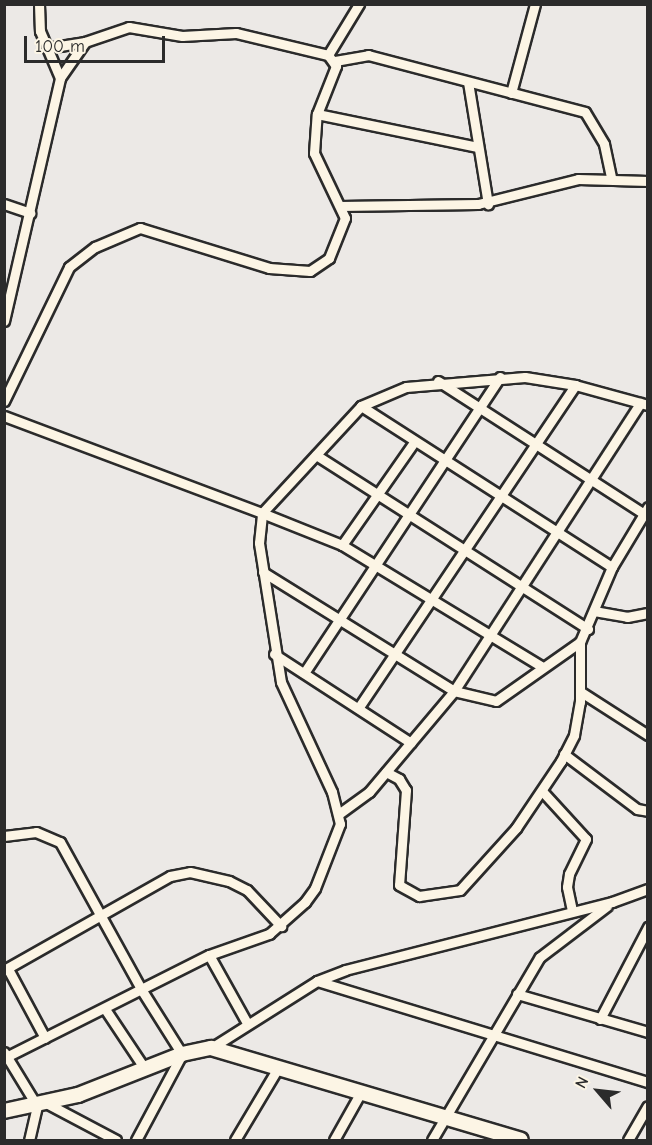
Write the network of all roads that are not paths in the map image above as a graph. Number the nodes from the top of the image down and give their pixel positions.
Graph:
1 (39, 4) edge
2 (359, 4) edge
3 (535, 4) edge
4 (85, 42) junction
5 (48, 48) junction
6 (331, 58) junction
7 (60, 78) junction
8 (468, 82) junction
9 (512, 93) junction
10 (317, 114) junction
11 (478, 147) junction
12 (611, 178) junction
13 (648, 180) edge
14 (4, 204) edge
15 (488, 204) junction
16 (340, 206) junction
17 (30, 213) junction
18 (4, 321) edge
19 (500, 377) junction
20 (438, 381) junction
21 (575, 385) junction
22 (4, 401) edge
23 (644, 404) edge
24 (361, 406) junction
25 (477, 409) junction
26 (4, 416) edge
27 (414, 442) junction
28 (537, 447) junction
29 (315, 454) junction
30 (443, 460) junction
31 (591, 480) junction
32 (377, 494) junction
33 (501, 498) junction
34 (645, 510) edge
35 (262, 513) junction
36 (408, 514) junction
37 (556, 531) junction
38 (342, 545) junction
39 (466, 549) junction
40 (375, 564) junction
41 (612, 567) junction
42 (263, 572) junction
43 (522, 585) junction
44 (432, 600) junction
45 (594, 611) junction
46 (648, 613) edge
47 (340, 618) junction
48 (588, 629) junction
49 (488, 636) junction
50 (580, 642) junction
51 (396, 652) junction
52 (274, 654) junction
53 (542, 666) junction
54 (304, 674) junction
55 (454, 690) junction
56 (581, 692) junction
57 (359, 708) junction
58 (648, 735) edge
59 (411, 743) junction
60 (564, 754) junction
61 (386, 772) junction
62 (542, 790) junction
63 (648, 811) edge
64 (340, 813) junction
65 (4, 836) edge
66 (648, 889) edge
67 (612, 902) junction
68 (572, 912) junction
69 (102, 916) junction
70 (281, 926) junction
71 (648, 927) edge
72 (209, 955) junction
73 (6, 970) edge
74 (317, 981) junction
75 (141, 989) junction
76 (517, 994) junction
77 (105, 1009) junction
78 (600, 1019) junction
79 (247, 1023) junction
80 (648, 1032) edge
81 (492, 1037) junction
82 (45, 1038) junction
83 (211, 1048) junction
84 (182, 1054) junction
85 (5, 1056) edge
86 (278, 1068) junction
87 (145, 1069) junction
88 (648, 1082) edge
89 (361, 1092) junction
90 (43, 1105) junction
91 (648, 1106) edge
92 (4, 1111) edge
93 (446, 1118) junction
94 (29, 1140) edge
95 (116, 1140) edge
96 (136, 1140) edge
97 (236, 1140) edge
98 (334, 1140) edge
99 (432, 1140) edge
100 (521, 1140) edge
101 (628, 1140) edge

1 - 5 street
2 - 6 street
3 - 9 street
4 - 5 street
4 - 6 street
4 - 7 street
5 - 7 street
6 - 8 street
6 - 10 street
7 - 17 street
8 - 9 street
8 - 11 street
9 - 12 street
10 - 11 street
10 - 16 street
11 - 15 street
12 - 13 street
12 - 15 street
14 - 17 street
15 - 16 street
16 - 22 street
17 - 18 street
19 - 20 street
19 - 21 street
19 - 25 street
20 - 24 street
20 - 25 street
21 - 23 street
21 - 28 street
23 - 31 street
24 - 27 street
24 - 29 street
25 - 28 street
25 - 30 street
26 - 35 street
27 - 30 street
27 - 32 street
28 - 31 street
28 - 33 street
29 - 32 street
29 - 35 street
30 - 33 street
30 - 36 street
31 - 34 street
31 - 37 street
32 - 36 street
32 - 38 street
33 - 37 street
33 - 39 street
34 - 41 street
35 - 38 street
35 - 42 street
36 - 39 street
36 - 40 street
37 - 41 street
37 - 43 street
38 - 40 street
39 - 43 street
39 - 44 street
40 - 44 street
40 - 47 street
41 - 45 street
42 - 47 street
42 - 52 street
43 - 48 street
43 - 49 street
44 - 49 street
44 - 51 street
45 - 46 street
45 - 48 street
47 - 51 street
47 - 54 street
48 - 50 street
49 - 53 street
49 - 55 street
50 - 53 street
50 - 56 street
51 - 55 street
51 - 57 street
52 - 54 street
52 - 64 street
53 - 55 street
54 - 57 street
55 - 59 street
56 - 58 street
56 - 60 street
57 - 59 street
59 - 61 street
60 - 62 street
60 - 63 street
61 - 62 street
61 - 64 street
62 - 68 street
64 - 70 street
65 - 69 street
66 - 67 street
67 - 68 street
67 - 76 street
68 - 74 street
69 - 70 street
69 - 73 street
69 - 75 street
70 - 72 street
71 - 78 street
72 - 75 street
72 - 79 street
73 - 82 street
74 - 79 street
74 - 81 street
75 - 77 street
75 - 84 street
76 - 78 street
76 - 81 street
77 - 82 street
77 - 87 street
78 - 80 street
79 - 83 street
81 - 88 street
81 - 93 street
82 - 85 street
83 - 84 street
83 - 86 street
84 - 87 street
84 - 96 street
85 - 90 street
86 - 89 street
86 - 97 street
87 - 90 street
89 - 93 street
89 - 98 street
90 - 92 street
90 - 94 street
90 - 95 street
91 - 101 street
93 - 99 street
93 - 100 street

